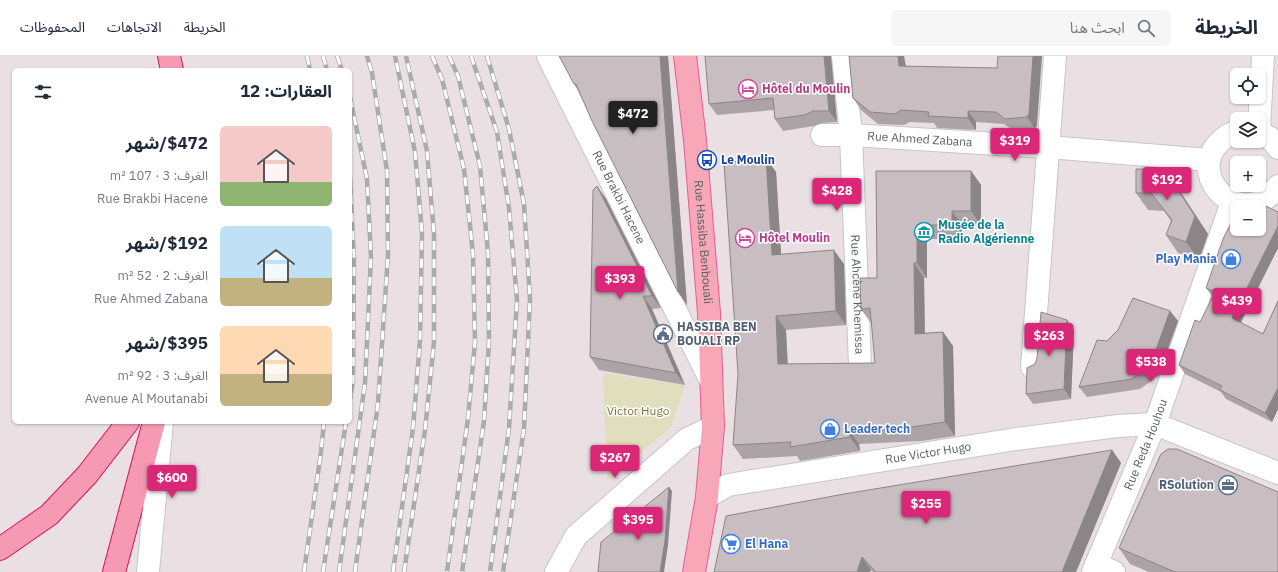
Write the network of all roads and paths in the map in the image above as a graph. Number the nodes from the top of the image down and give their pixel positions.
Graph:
1 (169, 56) edge
2 (548, 56) edge
3 (685, 56) edge
4 (843, 56) edge
5 (1055, 56) edge
6 (1263, 56) edge
7 (172, 68) edge
8 (1260, 112) edge
9 (822, 135) dead end
10 (851, 135) junction
11 (1230, 135) edge
12 (1266, 136) edge
13 (1048, 147) junction
14 (1278, 148) edge
15 (1209, 160) junction
16 (1278, 186) edge
17 (1265, 200) edge
18 (1230, 201) edge
19 (1230, 208) edge
20 (860, 365) edge
21 (1032, 367) edge
22 (711, 381) junction
23 (126, 424) edge
24 (153, 424) edge
25 (162, 424) edge
26 (1155, 424) junction
27 (713, 427) junction
28 (1278, 473) edge
29 (707, 497) junction
30 (10, 537) edge
31 (0, 549) edge
32 (1101, 569) edge
33 (114, 572) edge
34 (148, 572) edge
35 (556, 572) edge
36 (694, 572) edge

1 - 7 highway
2 - 22 street, Rue Brakbi Hacene
3 - 22 main road, Rue Hassiba Benbouali
4 - 10 street, Rue Ahcène Khemissa
5 - 13 street
6 - 8 street
9 - 10 street, Rue Ahmed Zabana
10 - 13 street, Rue Ahmed Zabana
10 - 20 street, Rue Ahcène Khemissa
11 - 15 street
12 - 14 street
13 - 15 street, Rue Ahmed Zabana
13 - 21 street
15 - 18 street
16 - 17 street
19 - 26 street, Rue Reda Houhou
22 - 27 main road, Rue Hassiba Benbouali
23 - 30 highway
24 - 33 highway
25 - 34 street
26 - 28 street
26 - 29 street, Rue Victor Hugo
26 - 32 street, Rue Reda Houhou
27 - 29 main road, Rue Hassiba Benbouali
27 - 35 street
29 - 36 main road, Rue Hassiba Benbouali
30 - 31 highway

